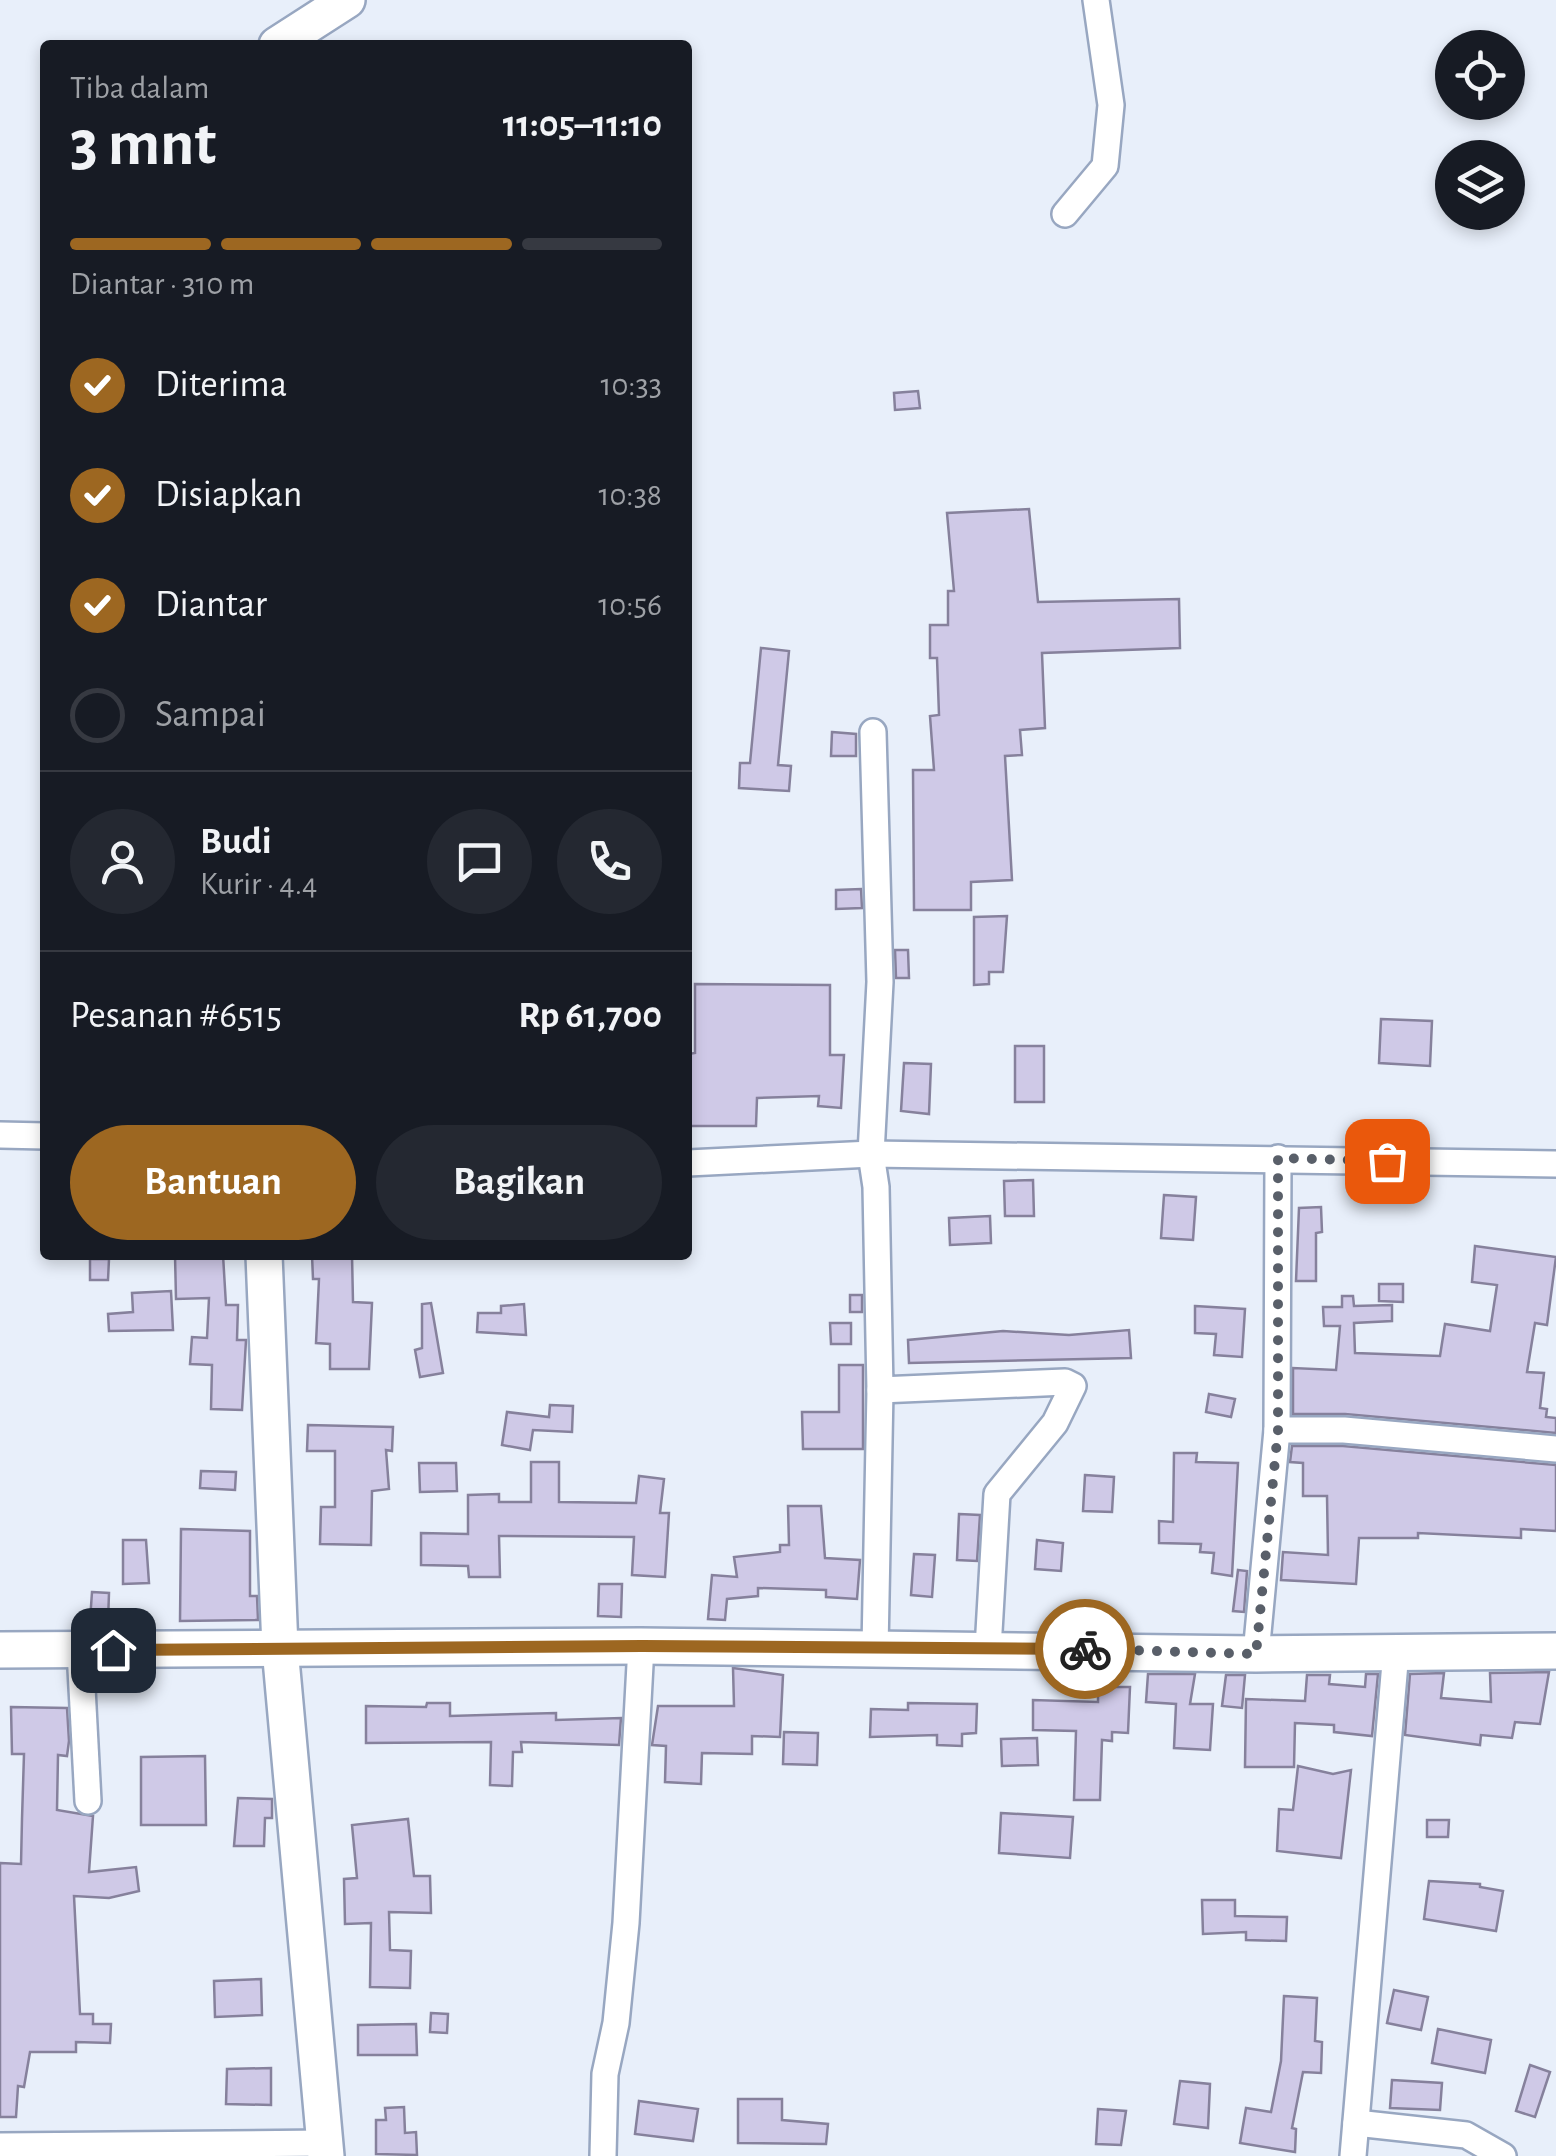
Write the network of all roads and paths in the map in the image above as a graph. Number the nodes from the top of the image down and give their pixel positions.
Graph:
1 (348, 0) edge
2 (1096, 0) edge
3 (285, 40) edge
4 (1066, 214) dead end
5 (873, 732) dead end
6 (0, 1134) edge
7 (40, 1136) edge
8 (871, 1154) junction
9 (1278, 1158) junction
10 (692, 1162) edge
11 (1556, 1164) edge
12 (264, 1260) edge
13 (880, 1390) junction
14 (1278, 1430) junction
15 (1556, 1449) edge
16 (642, 1646) junction
17 (280, 1648) junction
18 (875, 1648) junction
19 (988, 1649) junction
20 (0, 1650) edge
21 (80, 1650) junction
22 (1556, 1651) edge
23 (1396, 1652) junction
24 (1256, 1654) junction
25 (88, 1801) dead end
26 (1356, 2123) junction
27 (0, 2146) edge
28 (326, 2150) edge
29 (604, 2156) edge
30 (1353, 2156) edge
31 (1503, 2156) edge

1 - 3 main road
2 - 4 street
5 - 8 street
6 - 7 street
8 - 9 street
8 - 10 street
8 - 13 street
9 - 11 street
9 - 14 street
12 - 17 main road
13 - 18 street
13 - 19 street
14 - 15 street
14 - 24 street
16 - 17 main road
16 - 18 main road
16 - 29 street
17 - 21 main road
17 - 28 main road
18 - 19 main road
19 - 24 main road
20 - 21 main road
21 - 25 street
22 - 23 main road
23 - 24 main road
23 - 26 street
26 - 30 street
26 - 31 street
27 - 28 street

